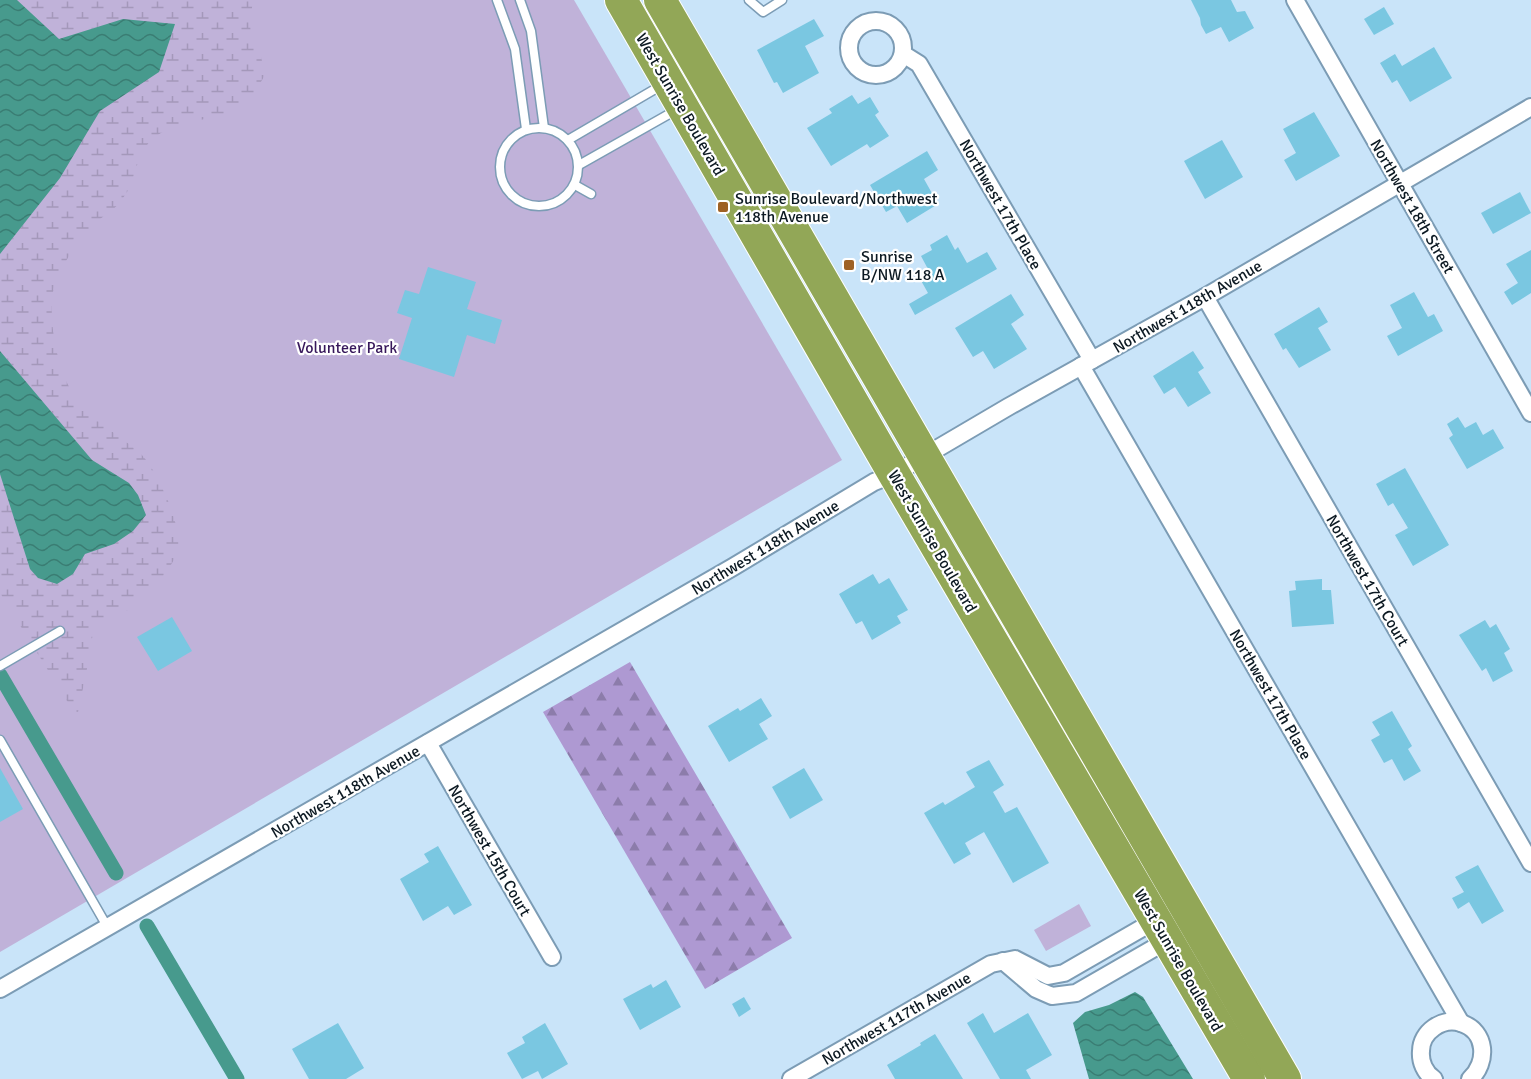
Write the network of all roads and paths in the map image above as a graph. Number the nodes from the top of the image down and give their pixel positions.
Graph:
1 (497, 0) edge
2 (520, 0) edge
3 (621, 0) edge
4 (660, 0) edge
5 (749, 0) edge
6 (782, 0) edge
7 (1295, 0) edge
8 (903, 54) dead end
9 (675, 94) junction
10 (1531, 107) edge
11 (544, 128) junction
12 (526, 129) junction
13 (568, 140) junction
14 (579, 165) junction
15 (1400, 183) junction
16 (574, 184) junction
17 (591, 194) dead end
18 (1205, 297) junction
19 (1086, 363) junction
20 (1531, 413) edge
21 (926, 456) junction
22 (894, 474) junction
23 (60, 632) dead end
24 (0, 666) edge
25 (0, 740) edge
26 (428, 743) junction
27 (1531, 863) edge
28 (108, 928) junction
29 (1162, 930) junction
30 (552, 957) dead end
31 (1091, 957) junction
32 (1003, 961) junction
33 (1103, 978) junction
34 (0, 989) edge
35 (1461, 1023) junction
36 (791, 1079) edge
37 (1249, 1079) edge
38 (1285, 1079) edge
39 (1434, 1079) edge
40 (1470, 1079) edge

1 - 12 lane
2 - 11 lane
3 - 9 highway, West Sunrise Boulevard
4 - 21 highway, West Sunrise Boulevard
5 - 6 lane
7 - 15 street, Northwest 18th Street
8 - 19 street, Northwest 17th Place
9 - 13 lane
9 - 14 lane
9 - 22 highway, West Sunrise Boulevard
10 - 15 street, Northwest 118th Avenue
11 - 12 lane
11 - 13 lane
12 - 16 lane
13 - 14 lane
14 - 16 lane
15 - 18 street, Northwest 118th Avenue
15 - 20 street, Northwest 18th Street
16 - 17 lane
18 - 19 street, Northwest 118th Avenue
18 - 27 street, Northwest 17th Court
19 - 21 street, Northwest 118th Avenue
19 - 35 street, Northwest 17th Place
21 - 22 street, Northwest 118th Avenue
21 - 38 highway, West Sunrise Boulevard
22 - 26 street, Northwest 118th Avenue
22 - 29 highway, West Sunrise Boulevard
23 - 24 lane
25 - 28 lane
26 - 28 street, Northwest 118th Avenue
26 - 30 street, Northwest 15th Court
28 - 34 street, Northwest 118th Avenue
29 - 31 street
29 - 33 street
29 - 37 highway, West Sunrise Boulevard
31 - 32 street
31 - 33 street
32 - 33 street
32 - 36 street, Northwest 117th Avenue
35 - 39 street
35 - 40 street, Northwest 17th Place

